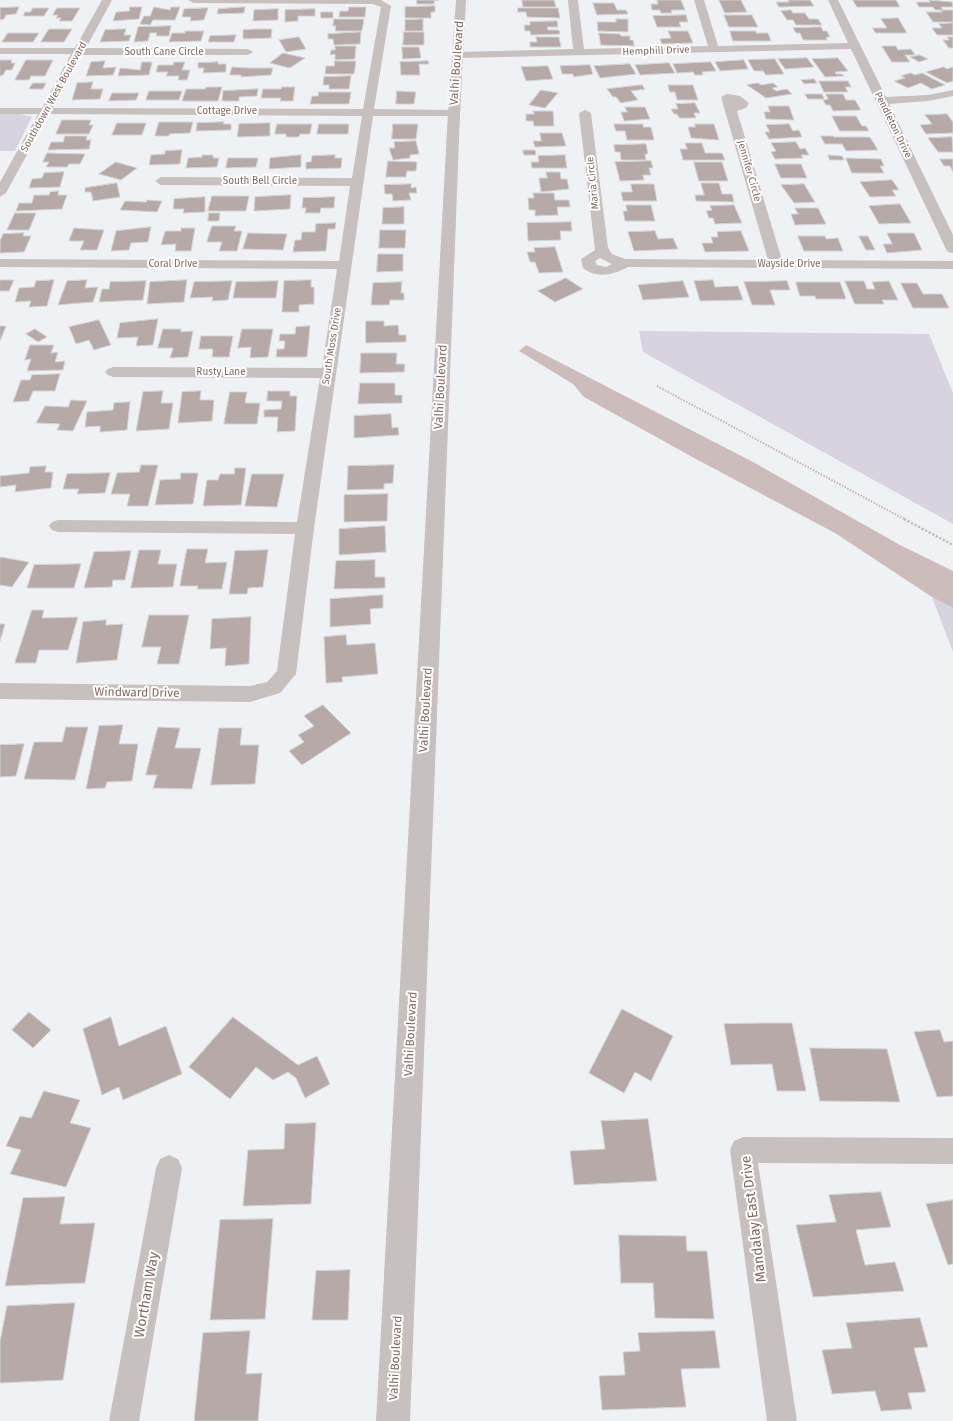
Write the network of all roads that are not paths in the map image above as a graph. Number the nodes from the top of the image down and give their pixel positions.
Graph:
1 (107, 0) edge
2 (193, 0) edge
3 (461, 0) edge
4 (573, 0) edge
5 (699, 0) edge
6 (833, 0) edge
7 (855, 46) junction
8 (714, 50) junction
9 (0, 51) edge
10 (79, 51) junction
11 (248, 52) dead end
12 (579, 53) junction
13 (458, 55) junction
14 (953, 93) edge
15 (727, 97) dead end
16 (881, 101) junction
17 (584, 107) dead end
18 (0, 111) edge
19 (46, 112) junction
20 (369, 112) junction
21 (454, 113) junction
22 (161, 181) dead end
23 (358, 182) junction
24 (0, 193) edge
25 (953, 249) edge
26 (602, 252) junction
27 (0, 263) edge
28 (624, 263) junction
29 (776, 264) junction
30 (345, 265) junction
31 (953, 265) edge
32 (113, 372) dead end
33 (328, 373) junction
34 (58, 526) dead end
35 (305, 528) junction
36 (273, 688) joint
37 (0, 691) edge
38 (953, 1151) edge
39 (169, 1168) dead end
40 (124, 1421) edge
41 (393, 1421) edge
42 (782, 1421) edge

1 - 10 street, Southdown West Boulevard
2 - 20 street, South Moss Drive
3 - 13 street, Valhi Boulevard
4 - 12 street
5 - 8 street
6 - 7 street, Pendleton Drive
7 - 8 street, Hemphill Drive
7 - 16 street, Pendleton Drive
8 - 12 street, Hemphill Drive
9 - 10 street, South Cane Circle
10 - 11 street, South Cane Circle
10 - 19 street, Southdown West Boulevard
12 - 13 street, Hemphill Drive
13 - 21 street, Valhi Boulevard
14 - 16 street
15 - 29 street, Jennifer Circle
16 - 25 street, Pendleton Drive
17 - 26 street, Maria Circle
18 - 19 street, Cottage Drive
19 - 20 street, Cottage Drive
19 - 24 street, Southdown West Boulevard
20 - 21 street, Cottage Drive
20 - 23 street, South Moss Drive
21 - 41 street, Valhi Boulevard
22 - 23 street, South Bell Circle
23 - 30 street, South Moss Drive
26 - 28 street
26 - 28 street
27 - 30 street, Coral Drive
28 - 29 street, Wayside Drive
29 - 31 street, Wayside Drive
30 - 33 street, South Moss Drive
32 - 33 street, Rusty Lane
33 - 35 street, South Moss Drive
34 - 35 street
35 - 36 street, South Moss Drive
36 - 37 street, Windward Drive
38 - 42 street, Mandalay East Drive
39 - 40 street, Wortham Way

